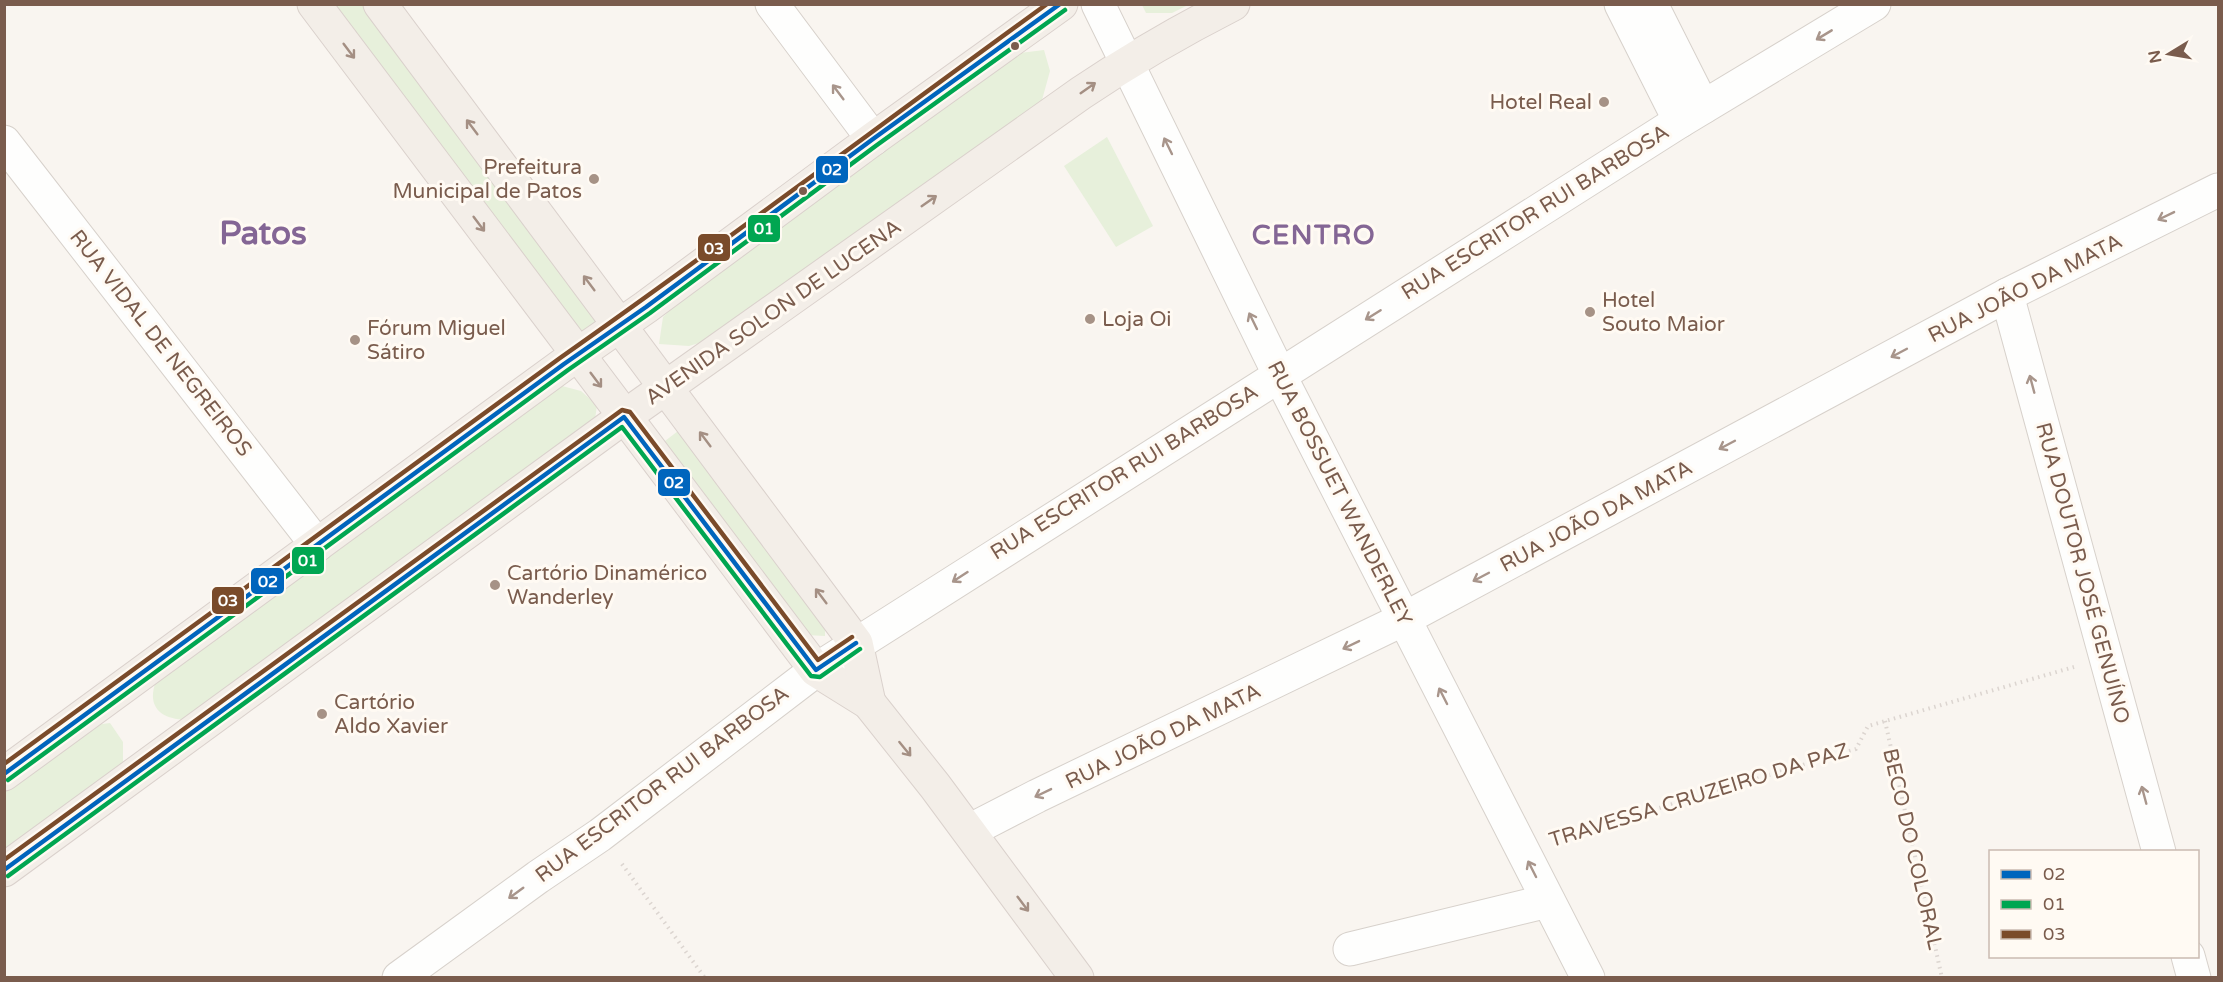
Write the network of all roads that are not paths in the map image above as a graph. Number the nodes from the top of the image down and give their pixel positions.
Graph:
1 (314, 4) edge
2 (380, 4) edge
3 (772, 4) edge
4 (1061, 4) edge
5 (1098, 4) edge
6 (1233, 4) edge
7 (1621, 4) edge
8 (1651, 4) edge
9 (1874, 4) edge
10 (1126, 62) junction
11 (1692, 114) junction
12 (873, 139) junction
13 (4, 141) edge
14 (2218, 190) edge
15 (2007, 295) junction
16 (621, 326) junction
17 (577, 355) junction
18 (1279, 374) junction
19 (667, 388) junction
20 (624, 417) junction
21 (317, 545) junction
22 (1404, 619) junction
23 (856, 643) junction
24 (816, 670) junction
25 (869, 703) junction
26 (4, 774) edge
27 (969, 831) junction
28 (2158, 850) edge
29 (4, 870) edge
30 (1548, 901) junction
31 (1350, 949) dead end
32 (2188, 958) edge
33 (399, 978) edge
34 (1077, 978) edge
35 (1588, 978) edge
36 (2194, 978) edge

1 -> 17 main road
16 -> 2 main road
12 -> 3 street
4 - 12 main road
5 - 10 street, RUA BOSSUET WANDERLEY
6 - 10 main road, AVENIDA SOLON DE LUCENA
7 - 11 street
8 - 11 street
9 -> 11 street, RUA ESCRITOR RUI BARBOSA
18 -> 10 street, RUA BOSSUET WANDERLEY
19 -> 10 main road, AVENIDA SOLON DE LUCENA
11 -> 18 street, RUA ESCRITOR RUI BARBOSA
12 - 16 main road
13 - 21 street, RUA VIDAL DE NEGREIROS
14 -> 15 street, RUA JOÃO DA MATA
15 -> 22 street, RUA JOÃO DA MATA
28 -> 15 street, RUA DOUTOR JOSÉ GENUÍNO
16 - 17 main road
16 - 19 main road
17 -> 20 main road
17 - 21 main road
18 - 22 street, RUA BOSSUET WANDERLEY
18 -> 23 street, RUA ESCRITOR RUI BARBOSA
19 - 20 main road, AVENIDA SOLON DE LUCENA
23 -> 19 main road
20 - 24 main road
20 - 29 main road, AVENIDA SOLON DE LUCENA
21 - 26 main road
22 -> 27 street, RUA JOÃO DA MATA
30 -> 22 street, RUA BOSSUET WANDERLEY
23 - 24 street, RUA ESCRITOR RUI BARBOSA
23 - 25 main road
24 - 25 main road
24 -> 33 street, RUA ESCRITOR RUI BARBOSA
25 -> 27 main road
27 -> 34 main road
30 - 31 street
30 - 35 street, RUA BOSSUET WANDERLEY
32 - 36 street

